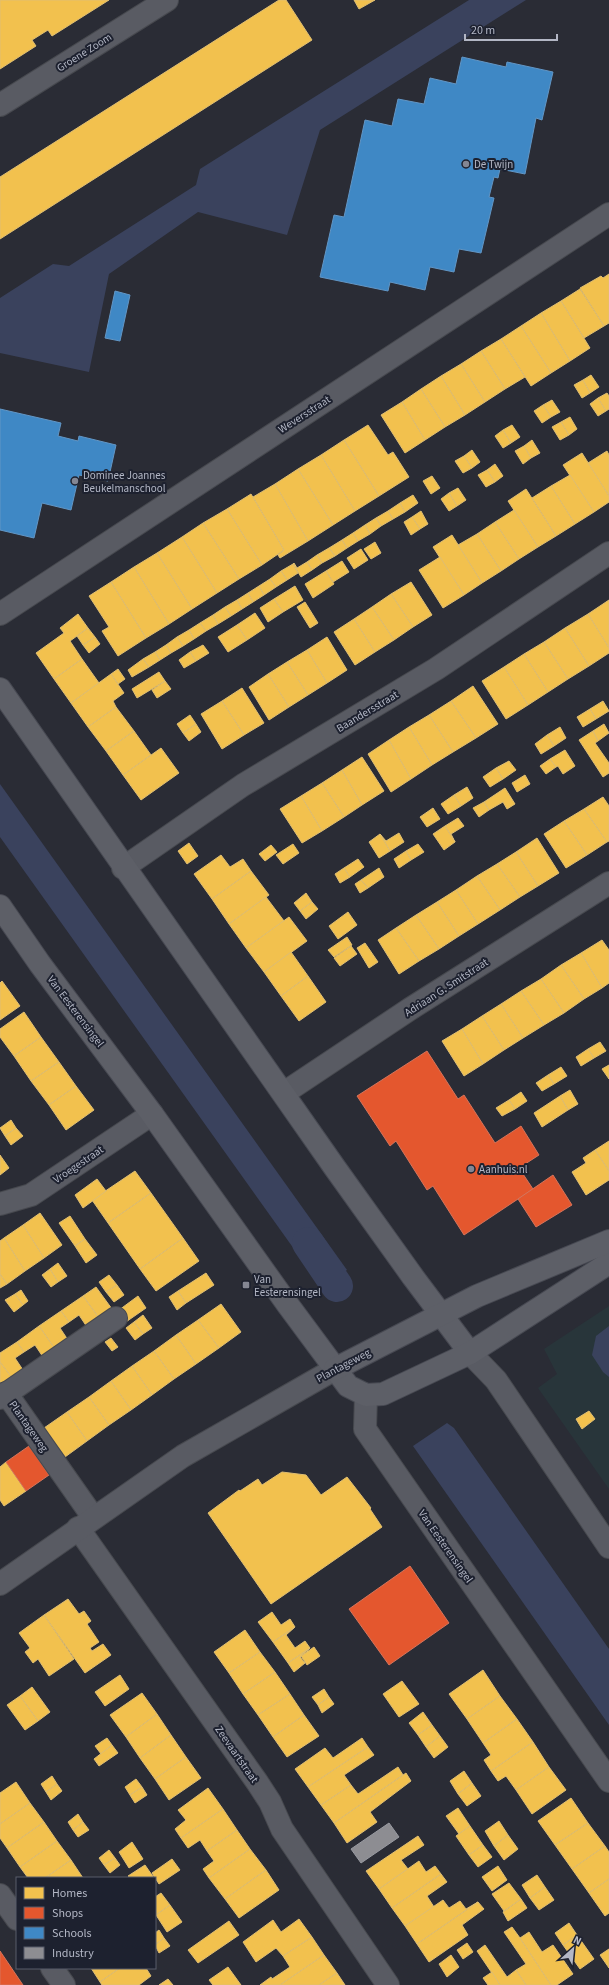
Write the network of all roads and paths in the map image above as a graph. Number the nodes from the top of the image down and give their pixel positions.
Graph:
1 (167, 0) edge
2 (0, 105) edge
3 (609, 214) edge
4 (609, 553) edge
5 (0, 614) edge
6 (0, 689) edge
7 (123, 868) junction
8 (609, 883) edge
9 (0, 906) edge
10 (284, 1093) junction
11 (152, 1114) junction
12 (0, 1204) edge
13 (609, 1241) edge
14 (609, 1263) edge
15 (441, 1315) junction
16 (116, 1318) dead end
17 (470, 1353) junction
18 (336, 1369) junction
19 (3, 1395) edge
20 (366, 1395) junction
21 (85, 1523) junction
22 (609, 1547) edge
23 (0, 1584) edge
24 (609, 1781) edge
25 (0, 1894) edge
26 (16, 1918) edge
27 (53, 1969) edge
28 (64, 1985) edge
29 (388, 1985) edge

1 - 2 street, Groene Zoom
3 - 5 street, Weversstraat
4 - 7 street, Baandersstraat
6 - 7 street
7 - 10 street
8 - 10 street, Adriaan G. Smitstraat
9 - 11 street, Van Eesterensingel
10 - 15 street
11 - 12 street, Vroegestraat
11 - 18 street, Van Eesterensingel
13 - 15 street, Plantageweg
14 - 17 street
15 - 17 street
15 - 18 street, Plantageweg
16 - 19 street, Plantageweg
17 - 20 street
17 - 22 street
18 - 20 street, Van Eesterensingel
18 - 21 street, Plantageweg
19 - 21 street, Plantageweg
20 - 24 street, Van Eesterensingel
21 - 23 street, Plantageweg
21 - 29 street, Zeevaartstraat
25 - 26 street
27 - 28 street

